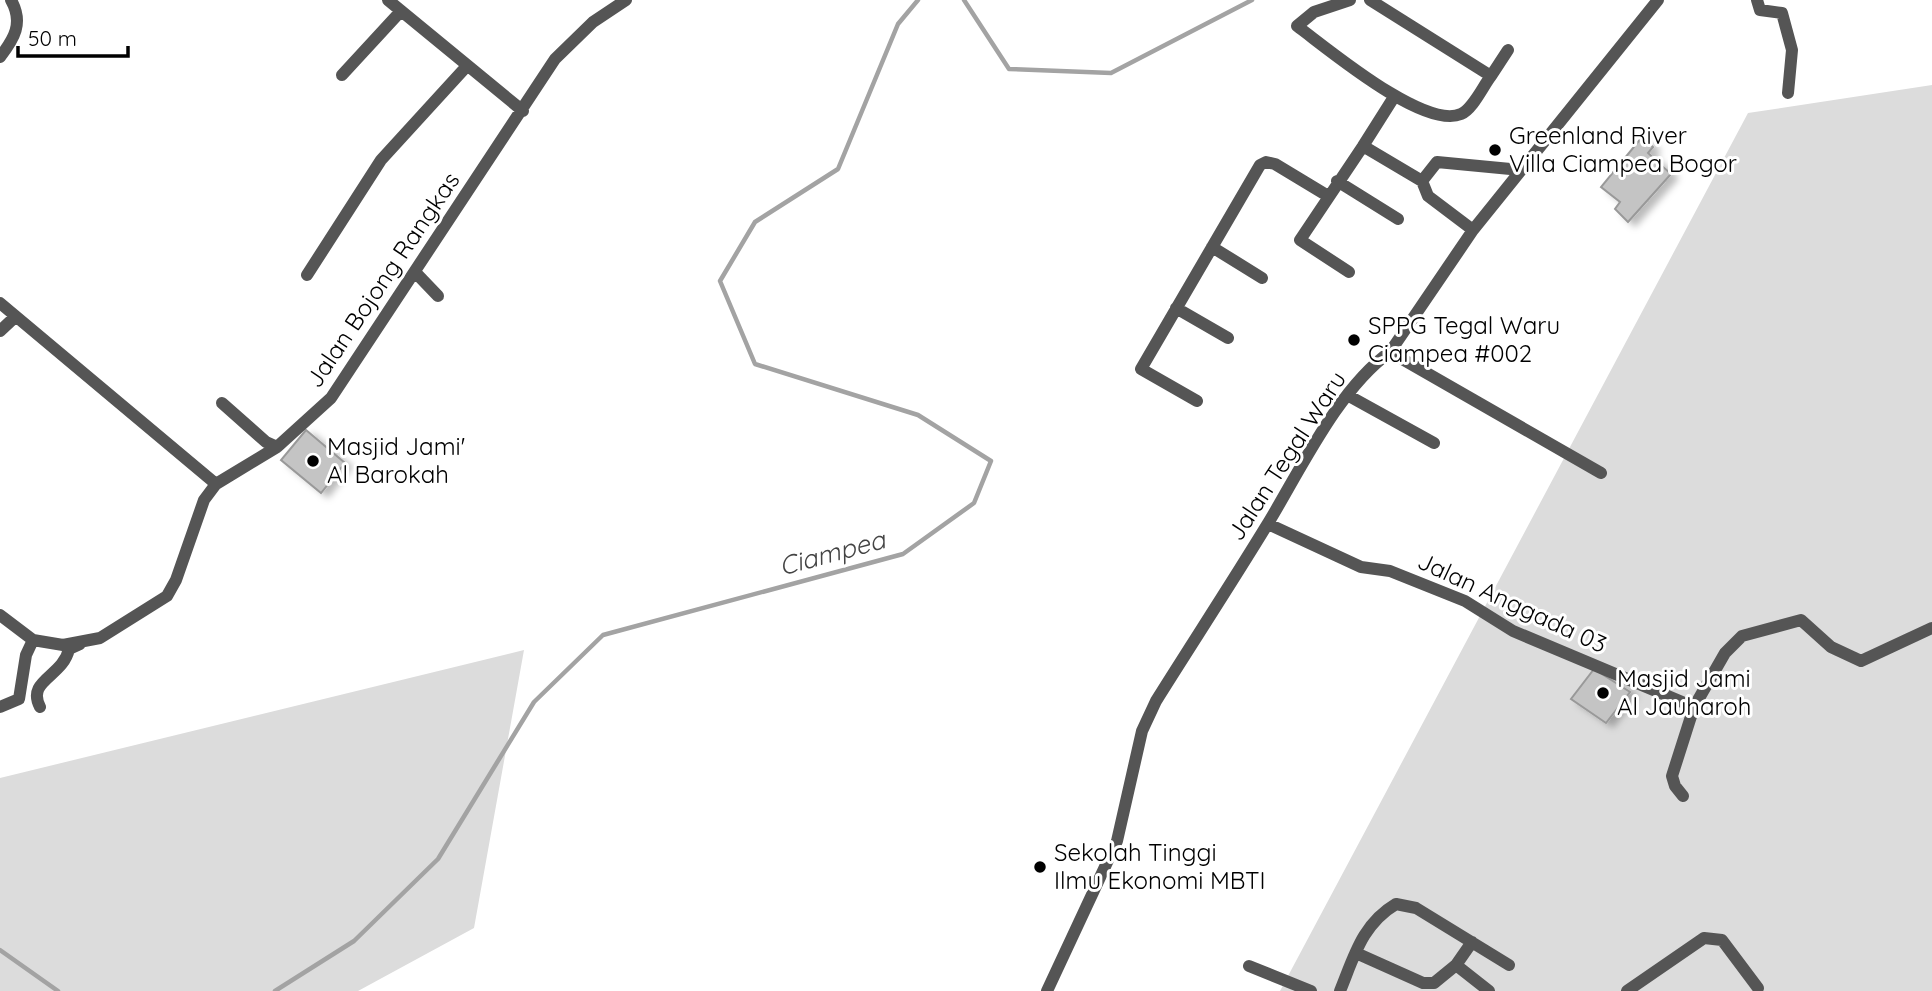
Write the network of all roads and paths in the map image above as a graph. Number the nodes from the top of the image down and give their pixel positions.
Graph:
1 (12, 0) edge
2 (388, 0) edge
3 (626, 0) edge
4 (1350, 0) edge
5 (1370, 0) edge
6 (1658, 0) edge
7 (1757, 0) edge
8 (401, 11) junction
9 (1508, 50) dead end
10 (0, 57) edge
11 (466, 67) junction
12 (342, 75) dead end
13 (1491, 76) junction
14 (1788, 93) dead end
15 (1395, 97) junction
16 (523, 111) junction
17 (1363, 146) junction
18 (1521, 170) junction
19 (1337, 181) junction
20 (1422, 181) junction
21 (1328, 197) junction
22 (1398, 219) dead end
23 (1473, 230) junction
24 (1212, 247) junction
25 (415, 272) junction
26 (1349, 272) dead end
27 (307, 275) dead end
28 (1262, 278) dead end
29 (438, 296) dead end
30 (0, 303) edge
31 (1176, 308) junction
32 (15, 317) junction
33 (0, 331) edge
34 (1228, 338) dead end
35 (1390, 352) junction
36 (1349, 396) junction
37 (1197, 401) dead end
38 (222, 403) dead end
39 (1434, 443) dead end
40 (276, 447) junction
41 (1601, 473) dead end
42 (216, 484) junction
43 (1268, 524) junction
44 (0, 615) edge
45 (1932, 628) edge
46 (33, 640) junction
47 (83, 642) junction
48 (0, 707) edge
49 (40, 707) dead end
50 (1695, 707) junction
51 (1683, 796) dead end
52 (1472, 942) junction
53 (1356, 953) junction
54 (1456, 965) junction
55 (1509, 965) dead end
56 (1249, 966) dead end
57 (1758, 988) dead end
58 (1047, 991) edge
59 (1311, 991) edge
60 (1340, 991) edge
61 (1489, 991) edge
62 (1627, 991) edge

1 - 10 street
2 - 8 street
3 - 16 street, Jalan Bojong Rangkas
4 - 15 street
5 - 13 street
6 - 18 street, Jalan Tegal Waru
7 - 14 street
8 - 11 street
8 - 12 street
9 - 13 street
11 - 16 street
11 - 27 street
13 - 15 street
15 - 17 street
16 - 25 street, Jalan Bojong Rangkas
17 - 19 street
17 - 20 street
18 - 20 street
18 - 23 street, Jalan Tegal Waru
19 - 21 street
19 - 22 street
20 - 23 street
21 - 24 street
21 - 26 street
23 - 35 street, Jalan Tegal Waru
24 - 28 street
24 - 31 street
25 - 29 street
25 - 40 street, Jalan Bojong Rangkas
30 - 32 street
31 - 34 street
31 - 37 street
32 - 33 street
32 - 42 street
35 - 36 street, Jalan Tegal Waru
35 - 41 street
36 - 39 street
36 - 43 street, Jalan Tegal Waru
38 - 40 street
40 - 42 street, Jalan Bojong Rangkas
42 - 47 street, Jalan Bojong Rangkas
43 - 50 street, Jalan Anggada 03
43 - 58 street, Jalan Tegal Waru
44 - 46 street
45 - 50 street
46 - 47 street, Jalan Bojong Rangkas
46 - 48 street
47 - 49 street
50 - 51 street
52 - 53 street
52 - 54 street
52 - 55 street
53 - 54 street
53 - 60 street
54 - 61 street
56 - 59 street
57 - 62 street

